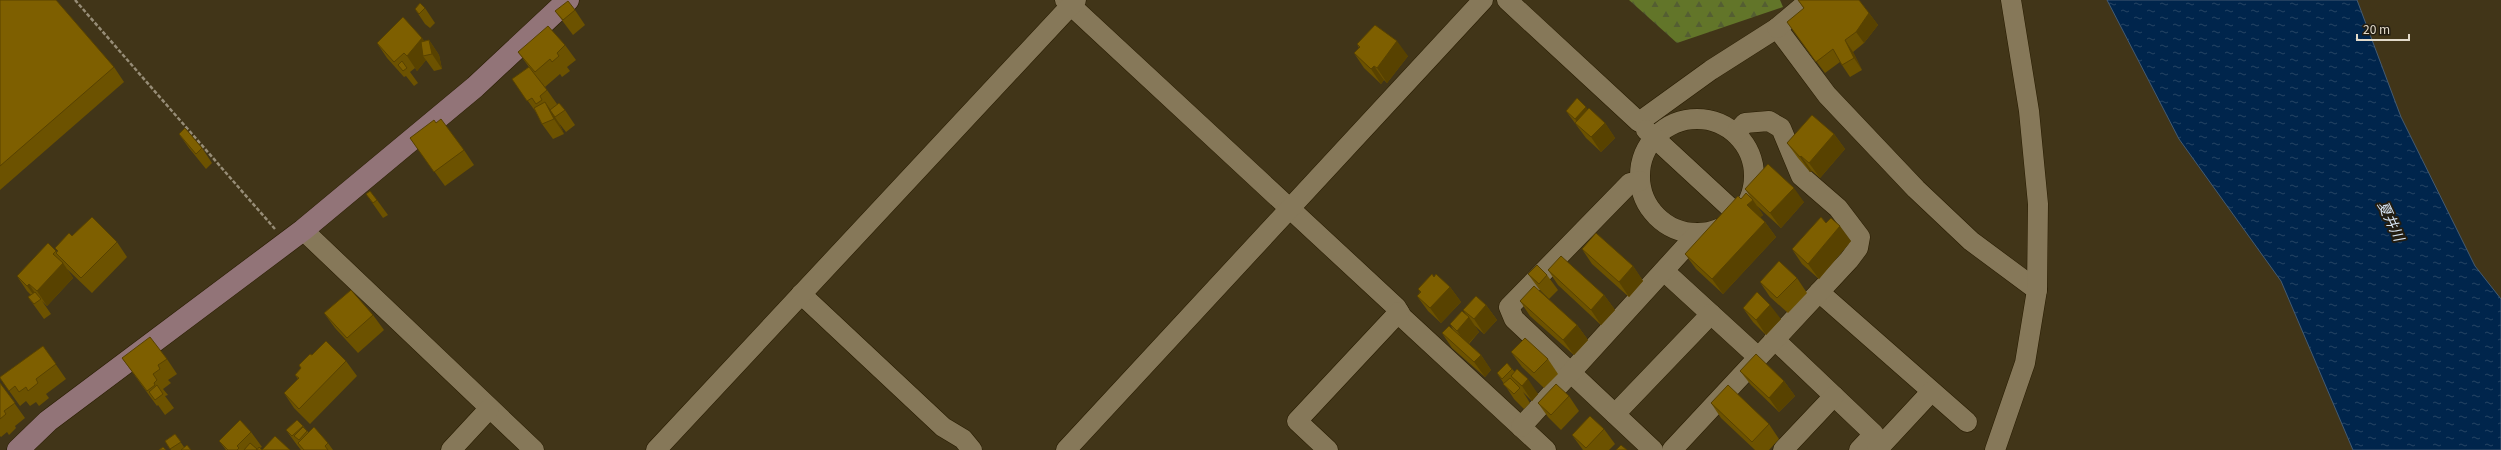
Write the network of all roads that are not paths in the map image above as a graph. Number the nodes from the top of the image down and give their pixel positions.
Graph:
1 (568, 0) edge
2 (1483, 0) edge
3 (1507, 0) edge
4 (1810, 0) edge
5 (2011, 0) edge
6 (1070, 2) edge
7 (1778, 28) junction
8 (1639, 122) junction
9 (1736, 133) junction
10 (1654, 138) junction
11 (1640, 181) junction
12 (1289, 209) junction
13 (1738, 215) junction
14 (1698, 233) junction
15 (295, 236) junction
16 (1664, 271) junction
17 (2037, 290) junction
18 (1819, 292) junction
19 (801, 294) junction
20 (1399, 312) junction
21 (1711, 314) junction
22 (1774, 339) junction
23 (1758, 357) junction
24 (1572, 374) junction
25 (1931, 392) junction
26 (1834, 396) junction
27 (489, 409) junction
28 (1615, 414) junction
29 (1968, 422) dead end
30 (1521, 427) junction
31 (18, 450) edge
32 (451, 450) edge
33 (534, 450) edge
34 (656, 450) edge
35 (972, 450) edge
36 (1066, 450) edge
37 (1328, 450) edge
38 (1546, 450) edge
39 (1652, 450) edge
40 (1672, 450) edge
41 (1783, 450) edge
42 (1859, 450) edge
43 (1877, 450) edge
44 (1995, 450) edge

1 - 15 street
2 - 12 street
3 - 8 street
4 - 7 street
5 - 17 street
6 - 12 street
6 - 19 street
7 - 8 street
7 - 17 street
8 - 10 street
9 - 10 street
9 - 13 street
9 - 18 street
10 - 11 street
10 - 13 street
11 - 14 street
11 - 24 street
12 - 20 street
12 - 36 street
13 - 14 street
14 - 16 street
15 - 27 street
15 - 31 street
16 - 21 street
16 - 24 street
17 - 44 street
18 - 22 street
18 - 25 street
19 - 34 street
19 - 35 street
20 - 30 street
20 - 37 street
21 - 23 street
21 - 28 street
22 - 23 street
22 - 26 street
23 - 40 street
24 - 28 street
24 - 30 street
25 - 29 street
25 - 43 street
26 - 41 street
26 - 42 street
27 - 32 street
27 - 33 street
28 - 39 street
30 - 38 street

